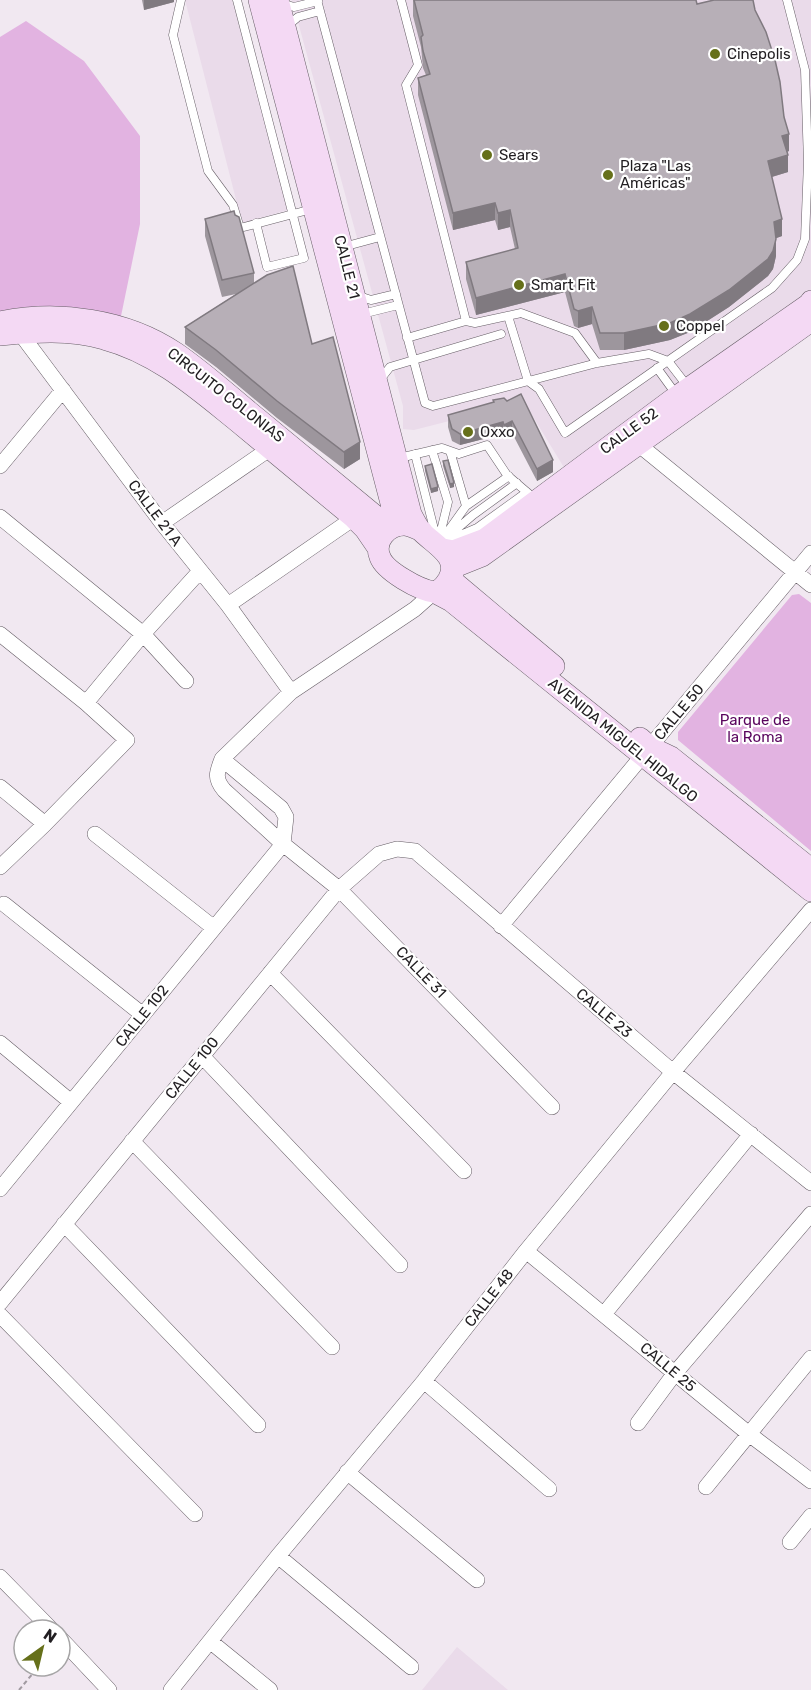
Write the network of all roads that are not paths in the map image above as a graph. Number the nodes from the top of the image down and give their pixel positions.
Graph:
1 (181, 0) edge
2 (237, 0) edge
3 (401, 0) edge
4 (787, 0) edge
5 (272, 1) edge
6 (317, 1) edge
7 (320, 11) junction
8 (285, 28) junction
9 (308, 153) junction
10 (809, 206) edge
11 (305, 217) junction
12 (808, 219) edge
13 (256, 223) junction
14 (380, 237) junction
15 (342, 247) junction
16 (354, 294) junction
17 (396, 294) junction
18 (811, 301) edge
19 (398, 305) junction
20 (508, 316) junction
21 (351, 317) junction
22 (466, 321) junction
23 (0, 322) edge
24 (810, 323) edge
25 (10, 334) edge
26 (501, 334) dead end
27 (407, 338) junction
28 (413, 360) junction
29 (668, 361) junction
30 (597, 363) junction
31 (657, 368) junction
32 (528, 381) junction
33 (377, 384) junction
34 (693, 384) junction
35 (63, 390) junction
36 (673, 399) junction
37 (277, 444) junction
38 (638, 444) junction
39 (432, 450) junction
40 (450, 451) junction
41 (397, 459) junction
42 (0, 466) edge
43 (509, 476) junction
44 (517, 483) junction
45 (349, 494) junction
46 (535, 502) junction
47 (466, 506) junction
48 (0, 517) edge
49 (354, 518) junction
50 (162, 524) junction
51 (387, 535) junction
52 (434, 542) junction
53 (811, 553) edge
54 (200, 571) junction
55 (452, 571) junction
56 (796, 573) junction
57 (410, 583) junction
58 (811, 585) edge
59 (434, 592) junction
60 (228, 605) junction
61 (402, 617) junction
62 (0, 634) edge
63 (143, 634) junction
64 (186, 681) dead end
65 (291, 692) junction
66 (86, 703) junction
67 (647, 751) junction
68 (222, 759) junction
69 (0, 787) edge
70 (45, 824) junction
71 (95, 834) dead end
72 (284, 844) junction
73 (396, 849) joint
74 (0, 867) edge
75 (811, 869) edge
76 (339, 889) junction
77 (811, 891) edge
78 (4, 904) dead end
79 (811, 910) edge
80 (501, 926) junction
81 (214, 928) junction
82 (270, 973) junction
83 (143, 1015) junction
84 (0, 1043) edge
85 (202, 1056) junction
86 (673, 1072) junction
87 (71, 1102) junction
88 (552, 1107) dead end
89 (751, 1134) junction
90 (132, 1141) junction
91 (464, 1171) dead end
92 (811, 1183) edge
93 (1, 1186) edge
94 (811, 1214) edge
95 (64, 1224) junction
96 (526, 1251) junction
97 (400, 1265) dead end
98 (0, 1303) edge
99 (0, 1314) edge
100 (604, 1314) junction
101 (332, 1347) dead end
102 (811, 1358) edge
103 (675, 1373) junction
104 (424, 1381) junction
105 (638, 1423) dead end
106 (258, 1425) dead end
107 (748, 1434) junction
108 (347, 1472) junction
109 (811, 1481) edge
110 (706, 1487) dead end
111 (549, 1489) dead end
112 (195, 1514) dead end
113 (811, 1516) edge
114 (790, 1542) dead end
115 (278, 1556) junction
116 (0, 1577) edge
117 (477, 1580) dead end
118 (40, 1618) edge
119 (211, 1642) junction
120 (72, 1651) edge
121 (411, 1667) dead end
122 (109, 1690) edge
123 (171, 1690) edge
124 (270, 1690) edge

1 - 13 lane
2 - 11 lane
3 - 22 lane
4 - 10 lane
5 - 6 lane
5 - 8 street, CALLE 21
5 - 9 street, CALLE 21
6 - 7 lane
7 - 8 lane
7 - 14 lane
8 - 9 street, CALLE 21
9 - 11 street, CALLE 21
9 - 15 street, CALLE 21
10 - 12 lane
11 - 13 lane
11 - 13 lane
11 - 21 street, CALLE 21
12 - 29 lane
14 - 15 lane
14 - 17 lane
15 - 16 street, CALLE 21
16 - 17 lane
16 - 21 street, CALLE 21
17 - 19 lane
18 - 34 street, CALLE 52
19 - 21 lane
19 - 27 lane
20 - 22 lane
20 - 30 lane
20 - 32 lane
21 - 33 street, CALLE 21
21 - 41 street, CALLE 21
22 - 27 lane
23 - 37 street, CIRCUITO COLONIAS
24 - 38 street, CALLE 52
25 - 35 street, CALLE 21 A
25 - 37 street, CIRCUITO COLONIAS
26 - 28 lane
27 - 28 lane
28 - 32 lane
28 - 33 lane
29 - 30 lane
29 - 31 lane
29 - 34 lane
30 - 32 lane
31 - 32 lane
31 - 36 lane
33 - 41 street, CALLE 21
34 - 36 street, CALLE 52
35 - 42 street
35 - 50 street, CALLE 21 A
36 - 46 street, CALLE 52
37 - 45 street, CIRCUITO COLONIAS
37 - 49 street, CIRCUITO COLONIAS
37 - 50 street
38 - 46 street, CALLE 52
38 - 56 street
39 - 40 lane
39 - 41 lane
39 - 52 lane
40 - 43 lane
40 - 47 lane
41 - 45 street
41 - 51 street, CALLE 21
41 - 52 street, CALLE 21
43 - 44 lane
43 - 47 lane
44 - 46 lane
44 - 52 lane
45 - 51 street, CIRCUITO COLONIAS
46 - 52 street, CALLE 52
46 - 55 street, CALLE 52
47 - 52 lane
48 - 63 street
49 - 51 street, CIRCUITO COLONIAS
49 - 60 street
50 - 54 street, CALLE 21 A
51 - 52 street
51 - 57 street
52 - 55 street
53 - 56 street, CALLE 50
54 - 60 street, CALLE 21 A
54 - 63 street
55 - 59 street
55 - 67 street, AVENIDA MIGUEL HIDALGO
56 - 58 street
56 - 67 street, CALLE 50
57 - 59 street
57 - 61 street
59 - 61 street
59 - 67 street, AVENIDA MIGUEL HIDALGO
60 - 65 street, CALLE 21 A
61 - 65 street
62 - 66 street
63 - 64 street
63 - 66 street
65 - 68 street
66 - 70 street
67 - 75 street, AVENIDA MIGUEL HIDALGO
67 - 77 street, AVENIDA MIGUEL HIDALGO
67 - 80 street, CALLE 50
68 - 72 street
68 - 72 street, CALLE 31
69 - 70 street
70 - 74 street
71 - 81 street
72 - 76 street, CALLE 31
72 - 81 street, CALLE 102
73 - 76 street, CALLE 100
73 - 80 street, CALLE 23
76 - 82 street, CALLE 100
76 - 88 street, CALLE 31
78 - 83 street
79 - 86 street, CALLE 48
80 - 86 street, CALLE 23
81 - 83 street, CALLE 102
82 - 85 street, CALLE 100
82 - 91 street
83 - 87 street, CALLE 102
84 - 87 street
85 - 90 street, CALLE 100
85 - 97 street
86 - 89 street, CALLE 23
86 - 96 street, CALLE 48
87 - 93 street, CALLE 102
89 - 92 street, CALLE 23
89 - 100 street
90 - 95 street, CALLE 100
90 - 101 street
94 - 103 street
95 - 98 street, CALLE 100
95 - 106 street
96 - 100 street, CALLE 25
96 - 104 street, CALLE 48
99 - 112 street
100 - 103 street, CALLE 25
102 - 107 street
103 - 105 street
103 - 107 street, CALLE 25
104 - 108 street, CALLE 48
104 - 111 street
107 - 109 street, CALLE 25
107 - 110 street
108 - 115 street, CALLE 48
108 - 117 street
113 - 114 street
115 - 119 street, CALLE 48
115 - 121 street
116 - 118 street
119 - 123 street, CALLE 48
119 - 124 street
120 - 122 street

